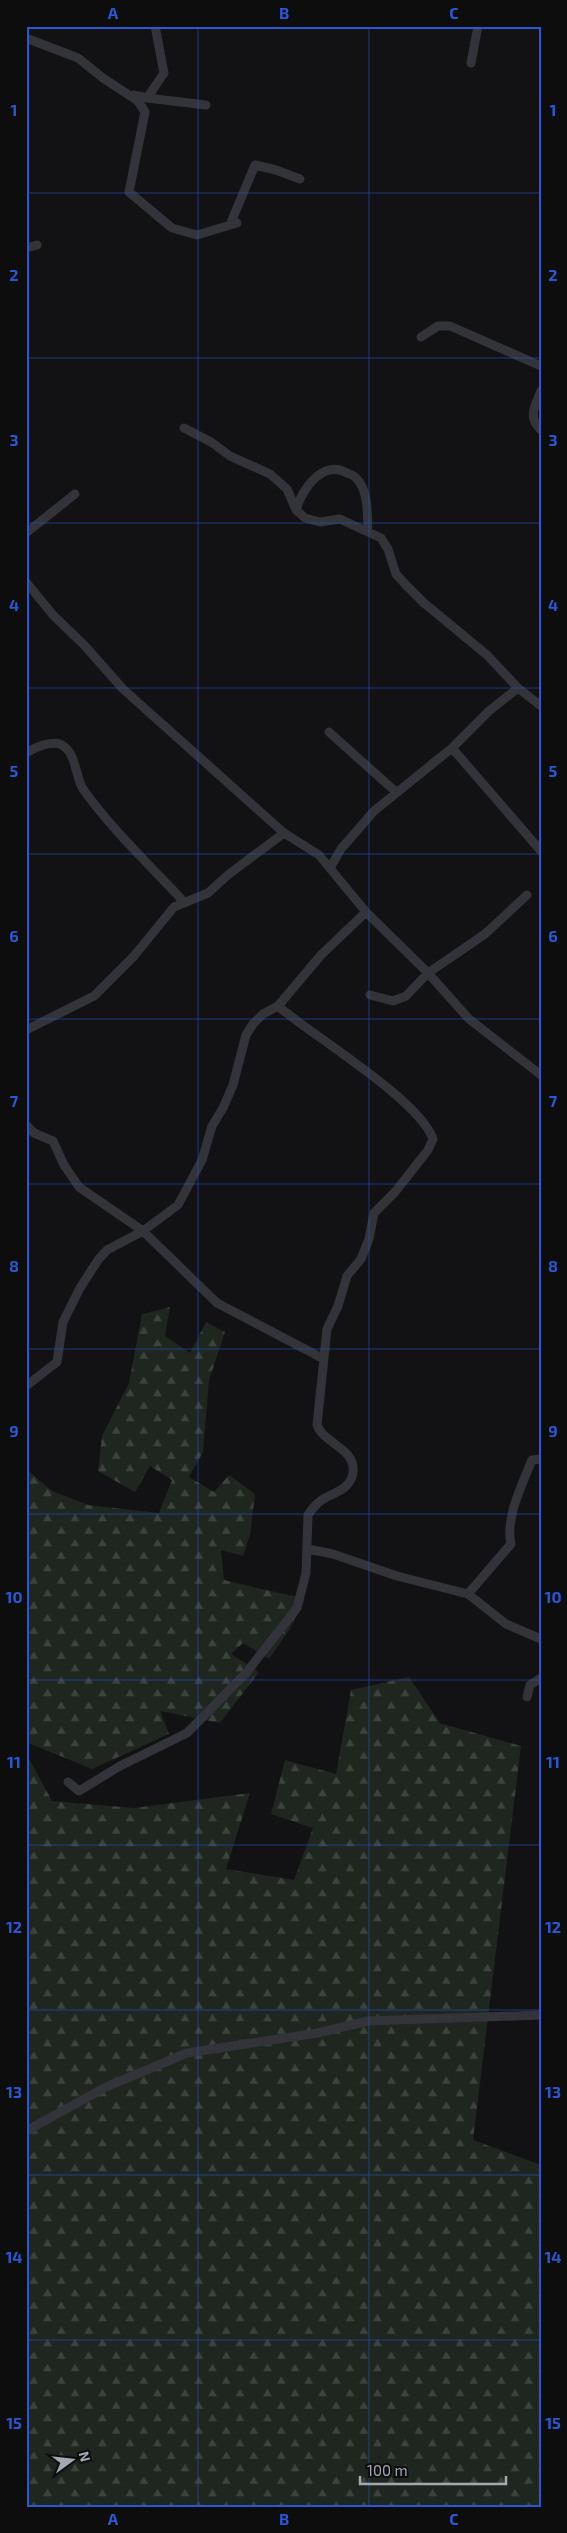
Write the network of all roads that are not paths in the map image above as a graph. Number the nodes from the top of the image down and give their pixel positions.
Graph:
1 (155, 26) edge
2 (478, 26) edge
3 (26, 38) edge
4 (471, 63) dead end
5 (125, 93) junction
6 (147, 98) junction
7 (206, 105) dead end
8 (300, 179) dead end
9 (37, 245) dead end
10 (26, 248) edge
11 (421, 337) dead end
12 (541, 366) edge
13 (541, 390) edge
14 (184, 428) dead end
15 (541, 430) edge
16 (75, 494) dead end
17 (296, 510) junction
18 (368, 531) junction
19 (26, 532) edge
20 (26, 582) edge
21 (518, 688) junction
22 (541, 706) edge
23 (329, 732) dead end
24 (452, 748) junction
25 (26, 753) edge
26 (396, 792) junction
27 (284, 833) junction
28 (541, 851) edge
29 (330, 868) junction
30 (527, 895) dead end
31 (184, 903) junction
32 (366, 912) junction
33 (428, 973) junction
34 (370, 995) dead end
35 (278, 1006) junction
36 (26, 1030) edge
37 (541, 1075) edge
38 (26, 1125) edge
39 (143, 1231) junction
40 (322, 1358) junction
41 (26, 1386) edge
42 (541, 1459) edge
43 (308, 1549) junction
44 (468, 1594) junction
45 (541, 1638) edge
46 (541, 1678) edge
47 (527, 1697) dead end
48 (68, 1782) dead end
49 (541, 2015) edge
50 (26, 2131) edge

1 - 6 street
2 - 4 street
3 - 5 street
5 - 6 street
5 - 8 street
6 - 7 street
9 - 10 street
11 - 12 street
13 - 15 street
14 - 17 street
16 - 19 street
17 - 18 street
17 - 18 street
18 - 21 street
20 - 27 street
21 - 22 street
21 - 24 street
23 - 26 street
24 - 26 street
24 - 28 street
25 - 31 street
26 - 29 street
27 - 29 street
27 - 31 street
29 - 32 street
30 - 33 street
31 - 36 street
32 - 33 street
32 - 35 street
33 - 34 street
33 - 37 street
35 - 39 street
35 - 40 street
38 - 39 street
39 - 40 street
39 - 41 street
40 - 43 street
42 - 44 street
43 - 44 street
43 - 48 street
44 - 45 street
46 - 47 street
49 - 50 street

